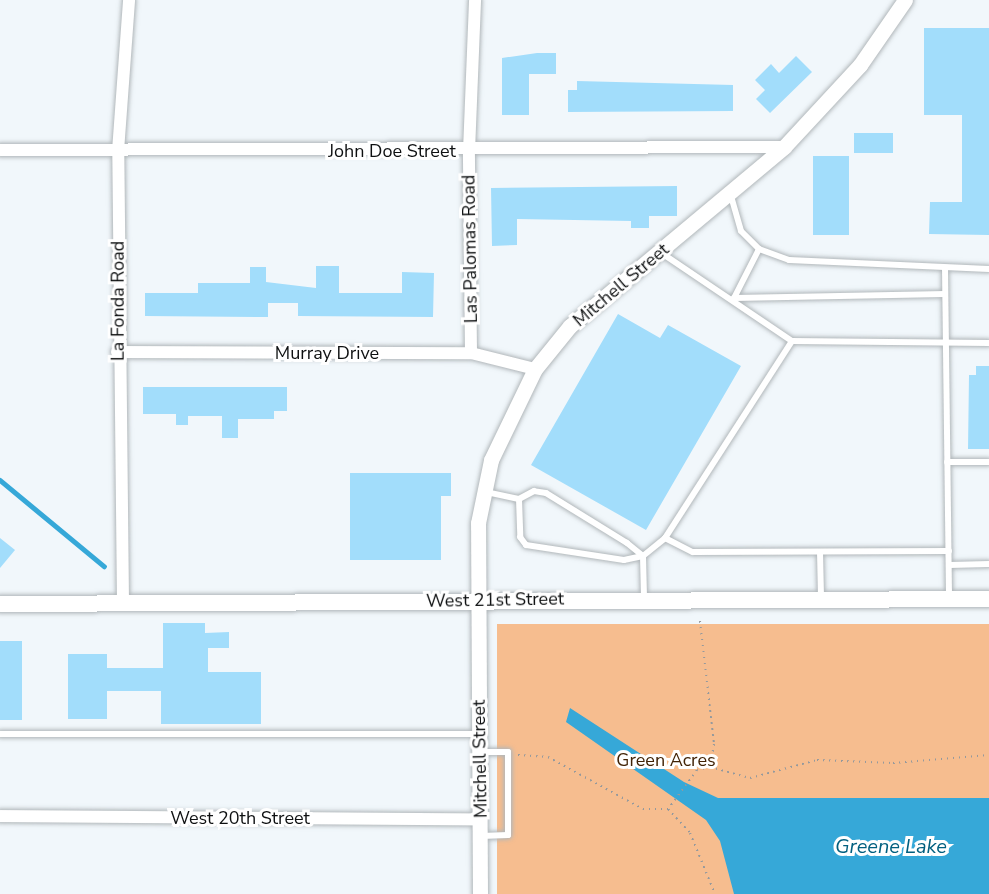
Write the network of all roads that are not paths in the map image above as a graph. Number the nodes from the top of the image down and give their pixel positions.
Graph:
1 (129, 0) edge
2 (476, 0) edge
3 (905, 0) edge
4 (784, 147) junction
5 (0, 150) edge
6 (118, 151) junction
7 (469, 151) junction
8 (731, 196) junction
9 (759, 249) junction
10 (659, 251) junction
11 (945, 268) junction
12 (989, 268) edge
13 (945, 294) junction
14 (734, 298) junction
15 (792, 341) junction
16 (946, 341) junction
17 (989, 343) edge
18 (117, 352) junction
19 (471, 353) junction
20 (535, 369) junction
21 (947, 462) junction
22 (989, 462) edge
23 (485, 491) junction
24 (519, 499) junction
25 (665, 538) junction
26 (949, 551) junction
27 (820, 552) junction
28 (643, 556) junction
29 (989, 564) edge
30 (949, 565) junction
31 (644, 597) junction
32 (989, 599) edge
33 (478, 600) junction
34 (949, 600) junction
35 (821, 601) junction
36 (123, 603) junction
37 (0, 604) edge
38 (0, 734) edge
39 (479, 734) junction
40 (480, 752) junction
41 (0, 816) edge
42 (481, 819) junction
43 (481, 836) junction
44 (480, 894) edge

1 - 6 street, La Fonda Road
2 - 7 street, Las Palomas Road
3 - 4 street, Mitchell Street
4 - 7 street, John Doe Street
4 - 8 street, Mitchell Street
5 - 6 street, John Doe Street
6 - 7 street, John Doe Street
6 - 18 street, La Fonda Road
7 - 19 street, Las Palomas Road
8 - 9 lane
8 - 10 street, Mitchell Street
9 - 11 lane
9 - 14 lane
10 - 14 lane
10 - 20 street, Mitchell Street
11 - 12 lane
11 - 13 lane
13 - 14 lane
13 - 16 lane
14 - 15 lane
15 - 16 lane
15 - 25 lane
16 - 17 lane
16 - 21 lane
18 - 19 street, Murray Drive
18 - 36 street, La Fonda Road
19 - 20 street, Murray Drive
20 - 23 street, Mitchell Street
21 - 22 lane
21 - 26 lane
23 - 24 lane
23 - 33 street, Mitchell Street
24 - 28 lane
24 - 28 lane
25 - 27 lane
25 - 28 lane
26 - 27 lane
26 - 30 lane
27 - 35 lane
28 - 31 lane
29 - 30 lane
30 - 34 lane
31 - 33 main road, West 21st Street
31 - 35 main road, West 21st Street
32 - 34 main road, West 21st Street
33 - 36 main road, West 21st Street
33 - 39 street, Mitchell Street
34 - 35 main road, West 21st Street
36 - 37 main road, West 21st Street
38 - 39 lane
39 - 40 street, Mitchell Street
40 - 42 street, Mitchell Street
40 - 43 lane
41 - 42 street, West 20th Street
42 - 43 street, Mitchell Street
43 - 44 street, Mitchell Street

